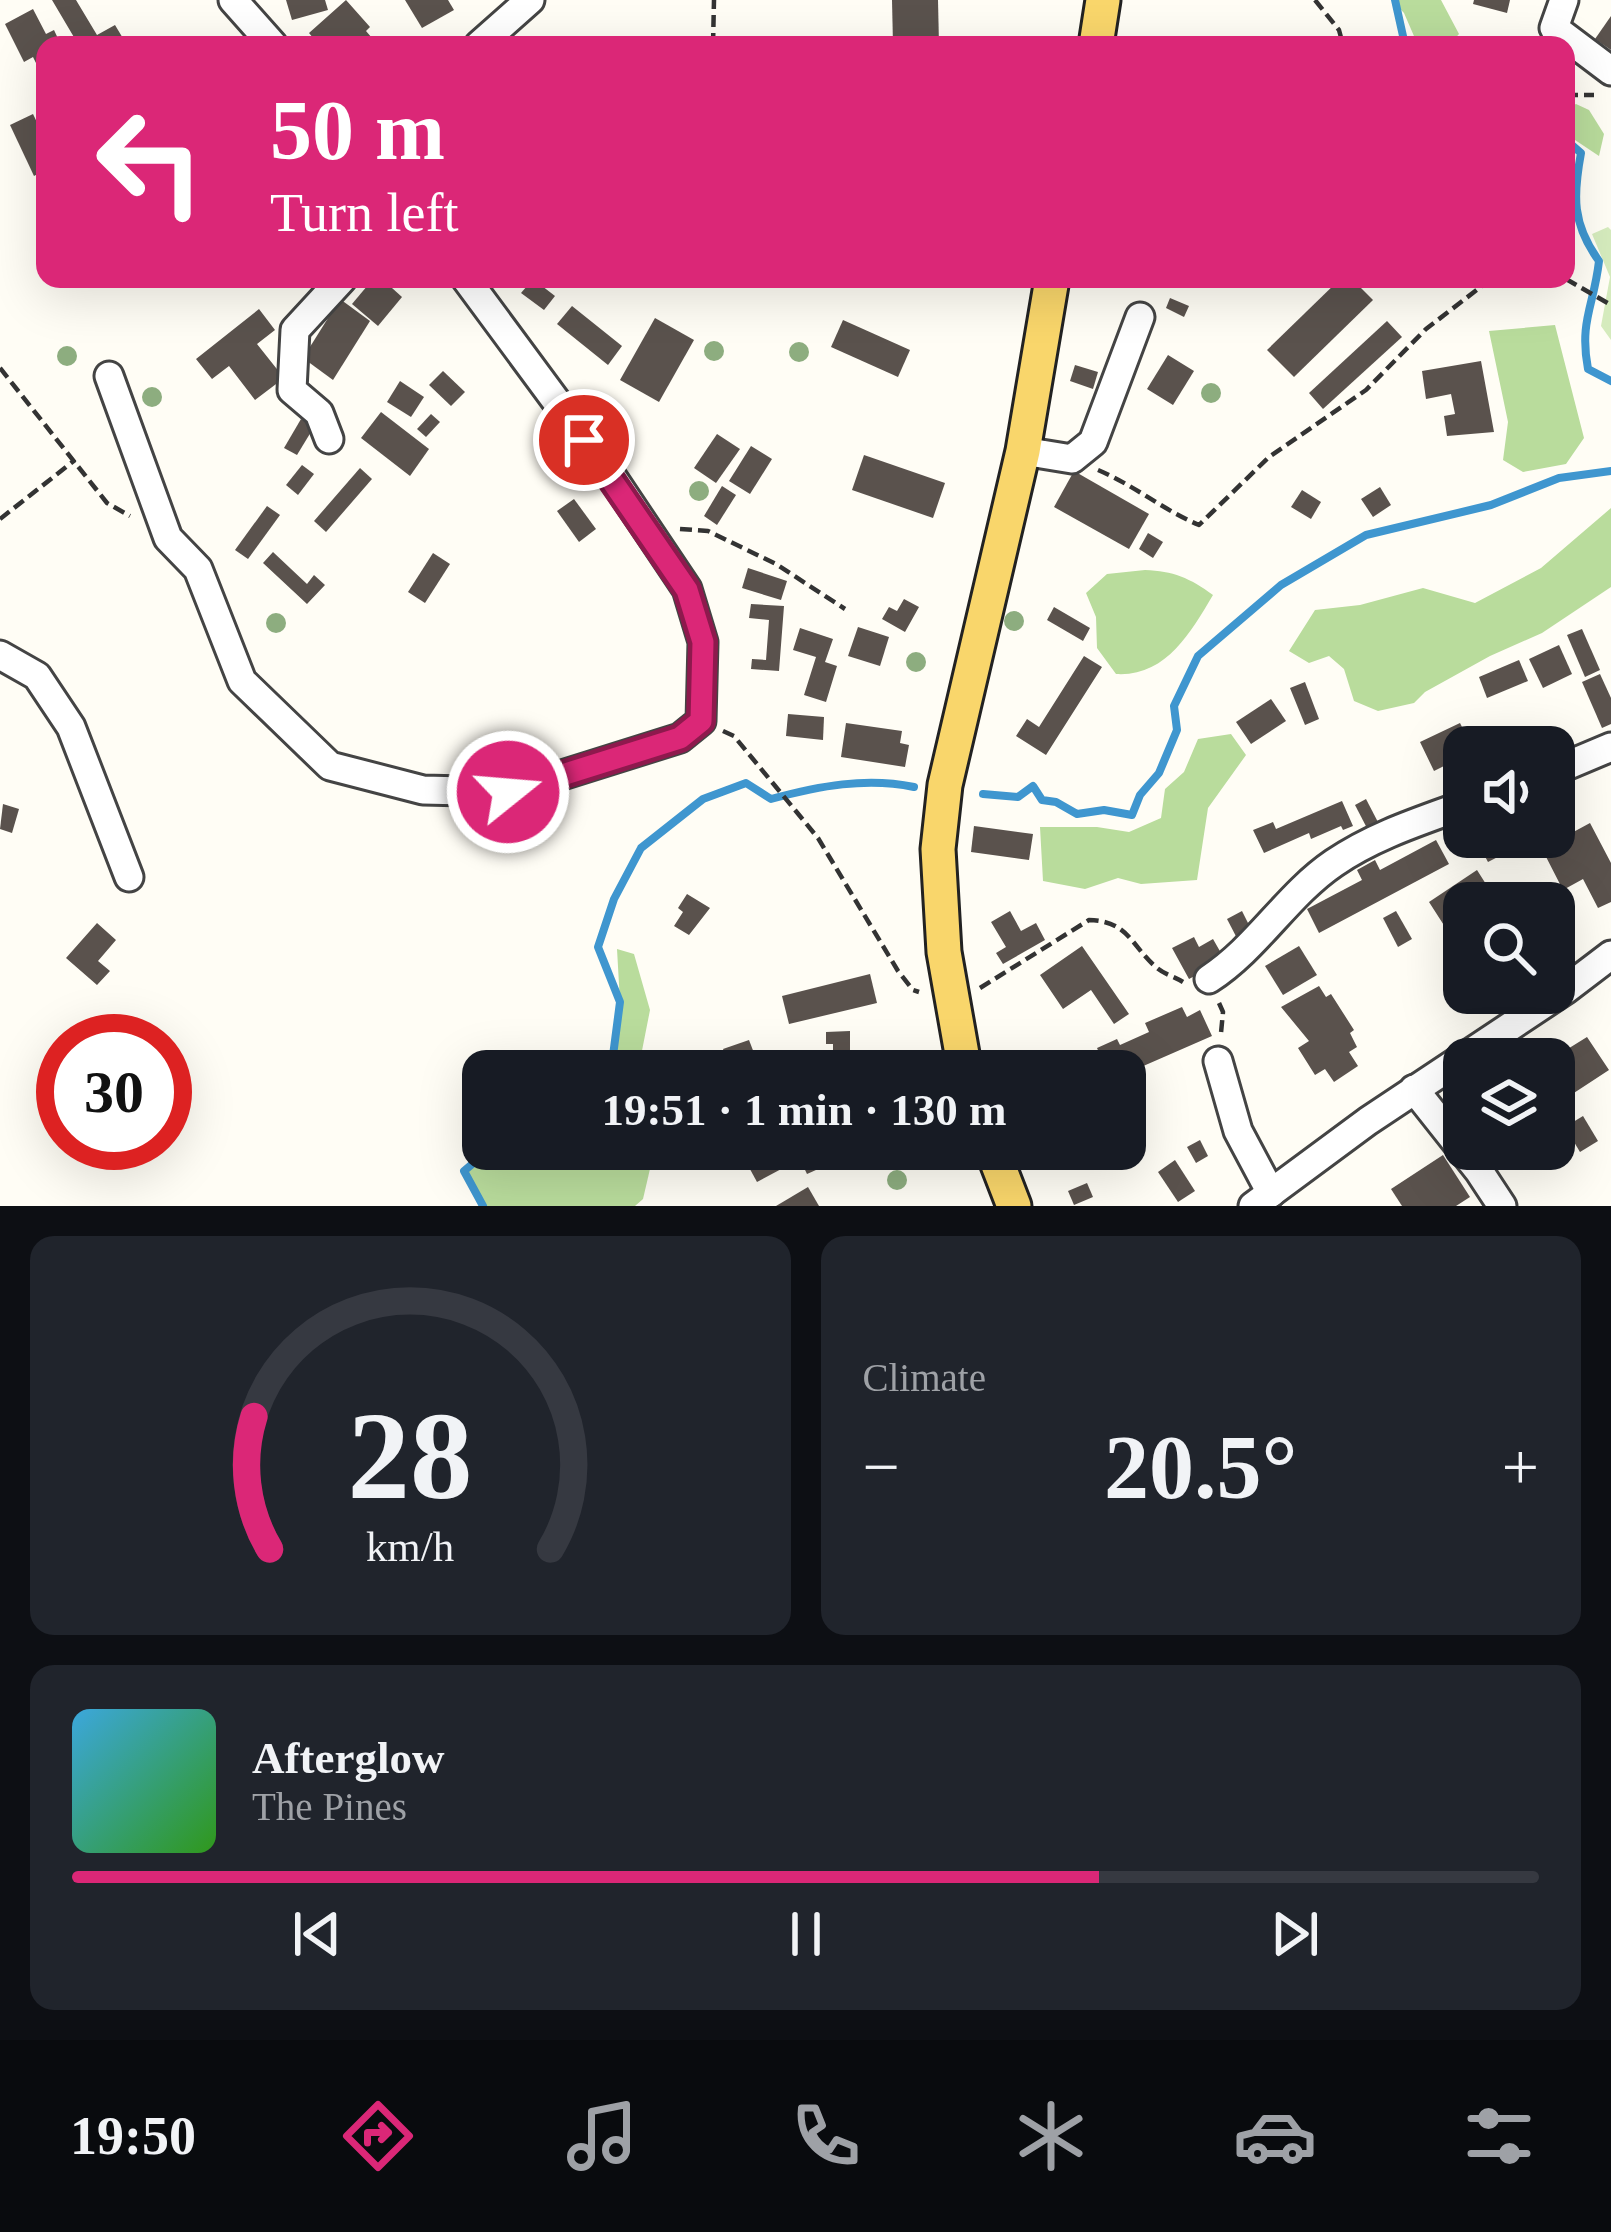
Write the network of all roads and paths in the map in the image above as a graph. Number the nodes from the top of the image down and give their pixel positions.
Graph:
1 (233, 0) edge
2 (530, 0) edge
3 (714, 0) edge
4 (1103, 0) edge
5 (1315, 0) edge
6 (1564, 0) edge
7 (265, 36) edge
8 (489, 36) edge
9 (713, 36) edge
10 (1097, 36) edge
11 (1341, 36) edge
12 (1562, 36) edge
13 (1575, 50) edge
14 (1606, 83) edge
15 (1575, 92) edge
16 (1575, 284) edge
17 (335, 288) edge
18 (472, 288) edge
19 (1051, 288) edge
20 (1479, 288) edge
21 (1611, 305) edge
22 (1140, 317) dead end
23 (0, 368) edge
24 (109, 376) dead end
25 (329, 439) dead end
26 (1024, 451) junction
27 (75, 460) junction
28 (1072, 460) junction
29 (0, 519) edge
30 (644, 526) junction
31 (168, 538) junction
32 (844, 609) dead end
33 (0, 655) edge
34 (701, 721) junction
35 (1611, 747) edge
36 (1575, 762) edge
37 (1443, 813) edge
38 (130, 877) dead end
39 (1611, 955) edge
40 (1209, 979) junction
41 (952, 1002) junction
42 (961, 1050) edge
43 (1218, 1061) joint
44 (1414, 1089) junction
45 (1000, 1170) edge
46 (1262, 1199) edge
47 (1014, 1206) edge
48 (1502, 1206) edge

1 - 7 street
2 - 8 street
3 - 9 path
4 - 10 main road
5 - 11 path
6 - 12 street
13 - 14 street
14 - 15 path
16 - 21 path
17 - 25 street
18 - 30 street
19 - 26 main road
20 - 28 path
22 - 28 street
23 - 27 path
24 - 31 street
26 - 28 street
26 - 41 main road
27 - 29 path
27 - 31 path
30 - 32 path
30 - 34 street
31 - 34 street
33 - 38 street
34 - 41 path
35 - 36 street
37 - 40 street
39 - 44 street
40 - 41 path
40 - 43 path
41 - 42 main road
43 - 46 street
44 - 46 street
44 - 48 street
45 - 47 main road

